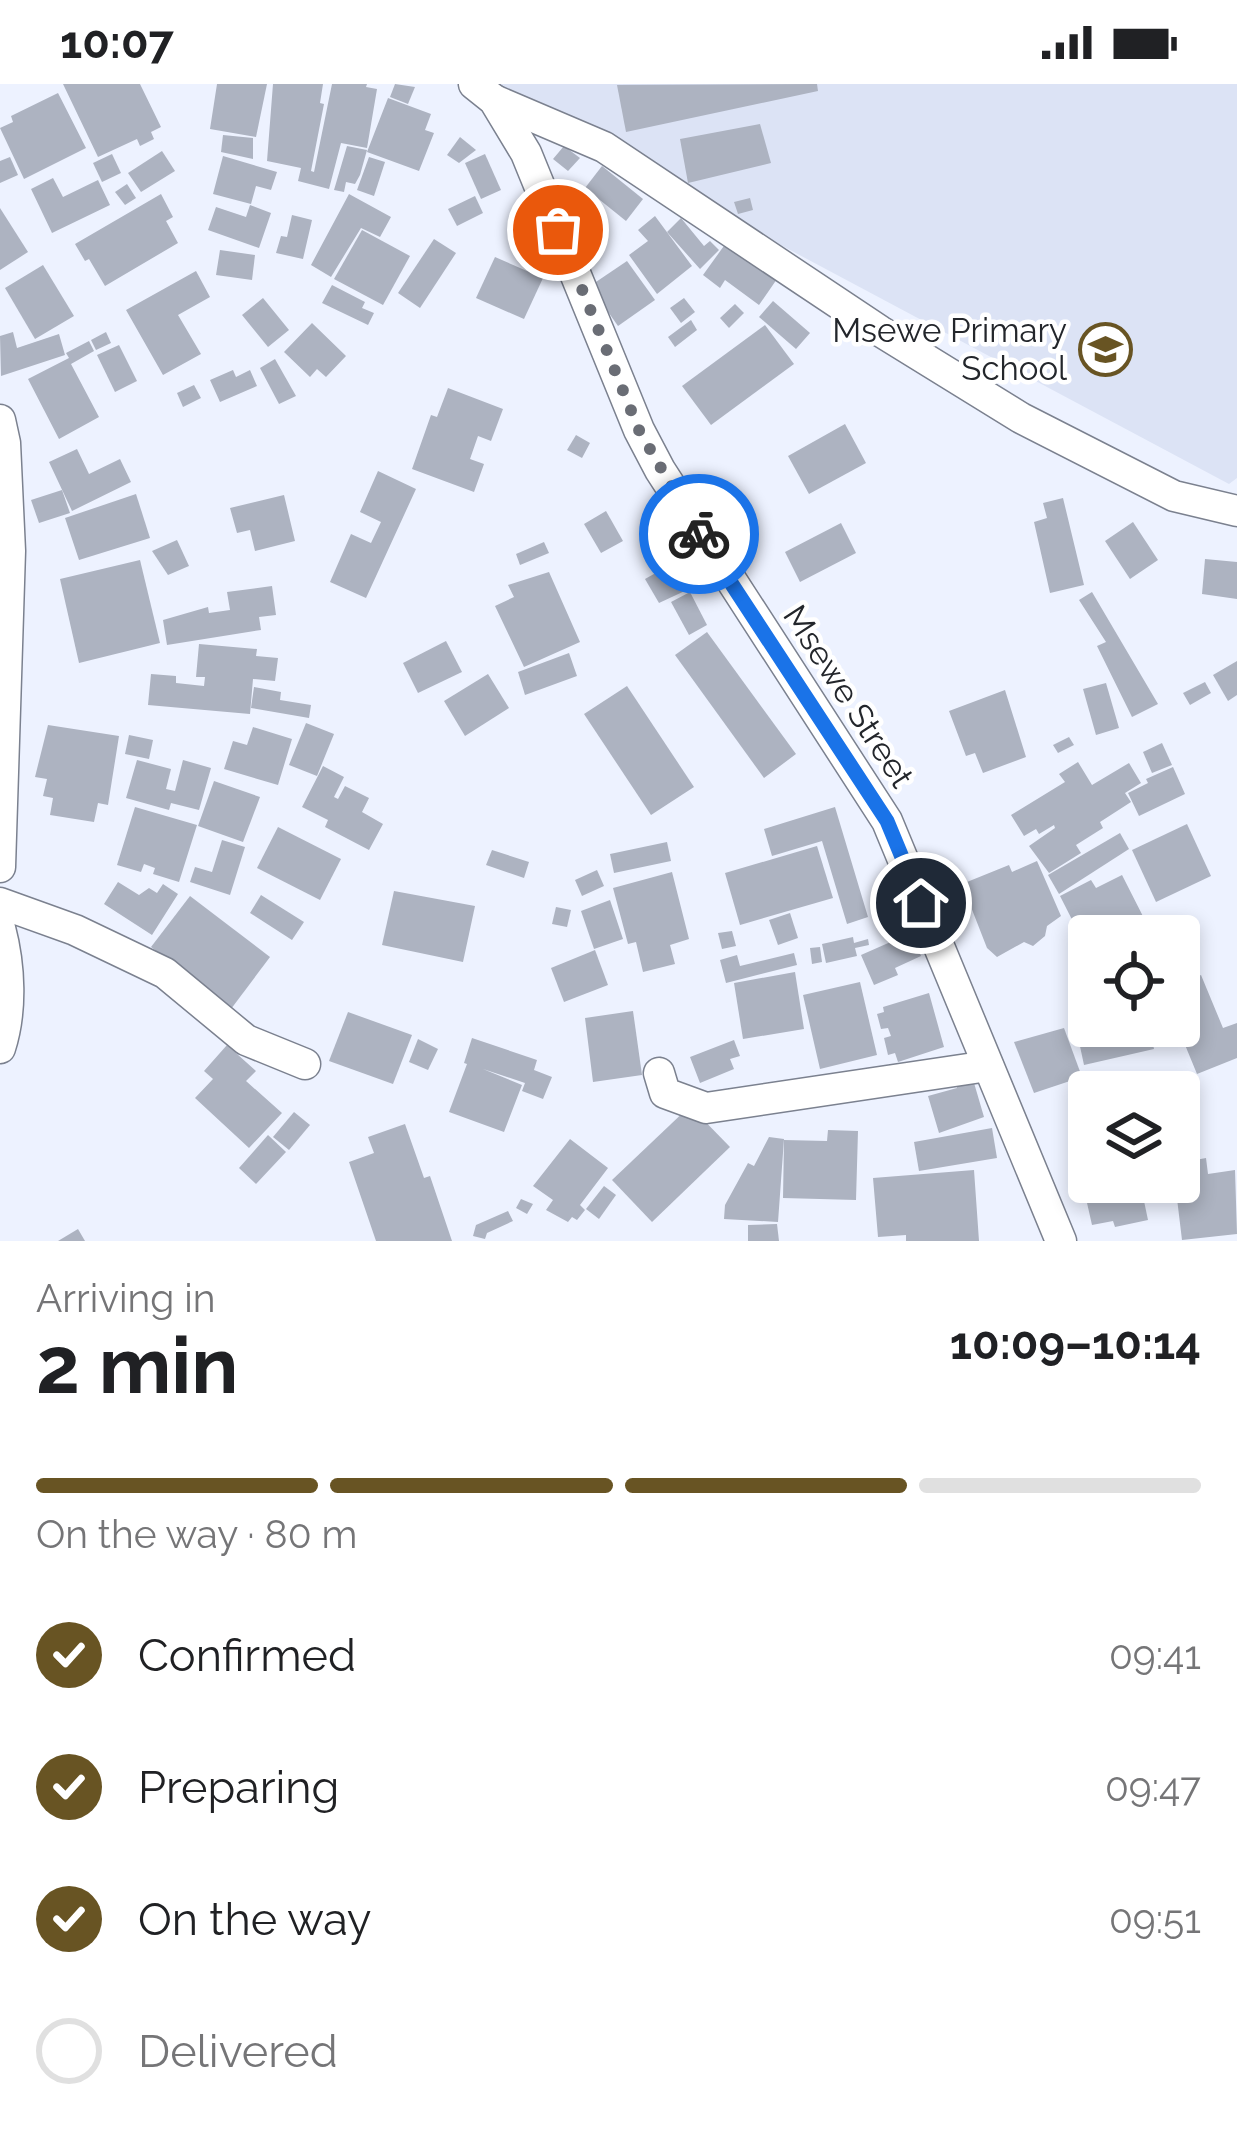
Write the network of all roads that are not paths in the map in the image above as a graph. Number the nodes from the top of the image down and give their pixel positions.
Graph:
1 (484, 92) edge
2 (0, 420) edge
3 (1237, 512) edge
4 (0, 867) edge
5 (0, 903) edge
6 (0, 928) edge
7 (0, 1048) edge
8 (305, 1064) dead end
9 (988, 1066) junction
10 (659, 1073) dead end
11 (1061, 1241) edge

1 - 3 street
1 - 9 street, Msewe Street
2 - 4 street
5 - 8 street
6 - 7 street
9 - 10 street
9 - 11 street, Msewe Street

